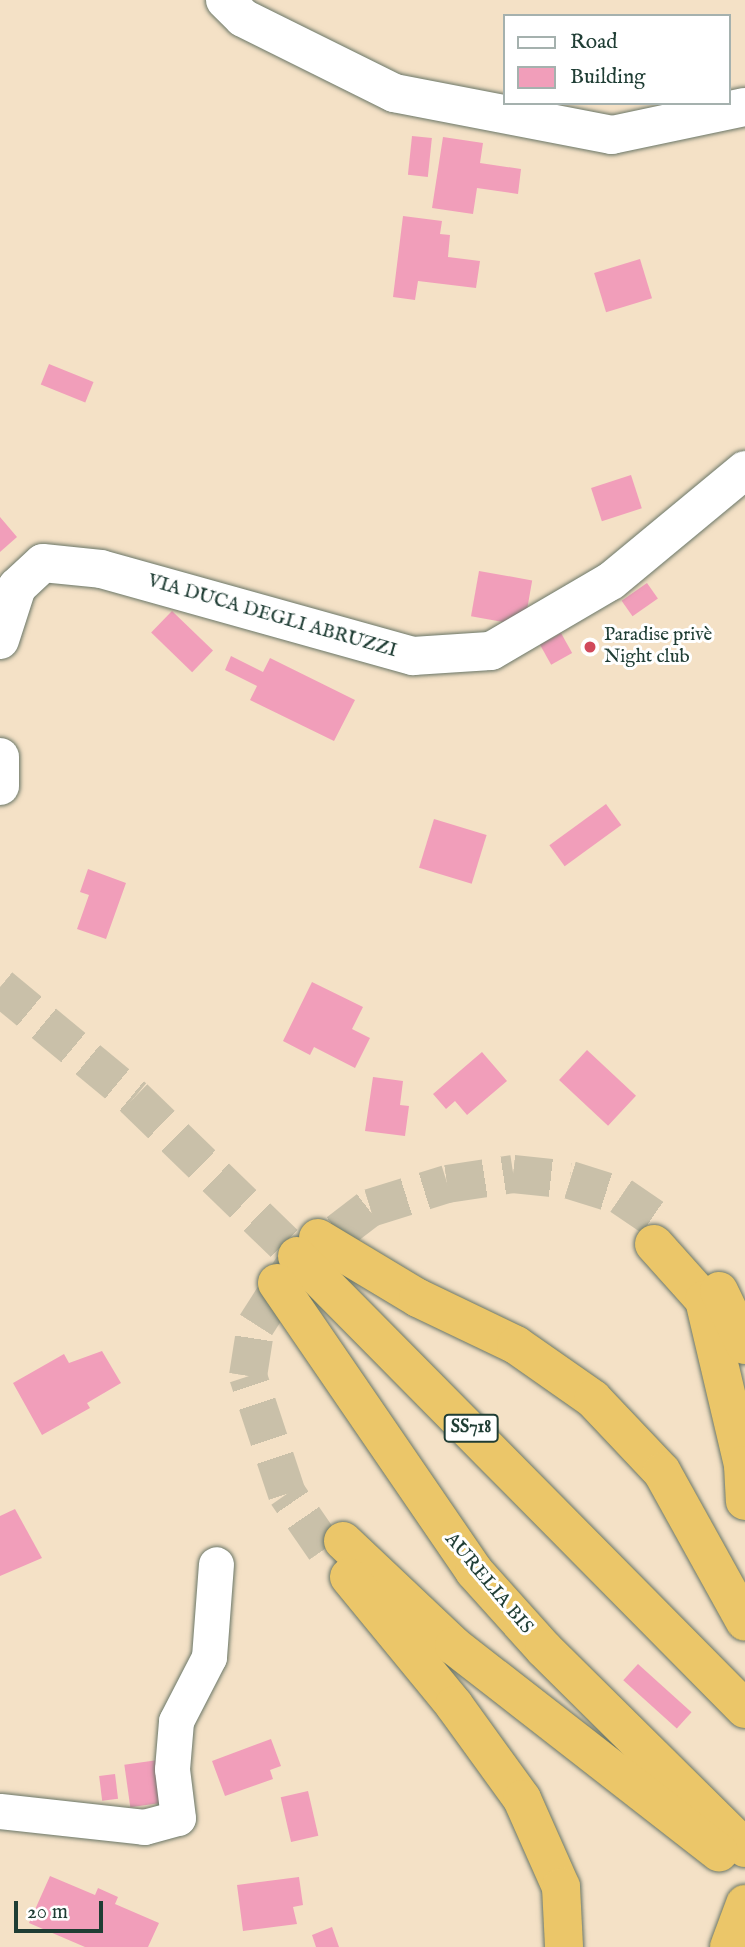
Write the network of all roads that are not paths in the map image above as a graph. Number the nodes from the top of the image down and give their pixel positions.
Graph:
1 (225, 0) edge
2 (745, 107) edge
3 (745, 470) edge
4 (0, 639) edge
5 (0, 757) edge
6 (0, 786) edge
7 (298, 1259) junction
8 (745, 1346) edge
9 (745, 1501) edge
10 (216, 1564) dead end
11 (745, 1622) edge
12 (745, 1709) edge
13 (0, 1811) edge
14 (745, 1848) edge
15 (745, 1874) edge
16 (745, 1904) edge
17 (564, 1947) edge
18 (729, 1947) edge

1 - 2 street
3 - 4 street, VIA DUCA DEGLI ABRUZZI
5 - 6 street
7 - 11 highway
7 - 12 highway, SS718
7 - 14 highway, AURELIA BIS
8 - 9 highway
10 - 13 street
15 - 17 highway
16 - 18 highway

